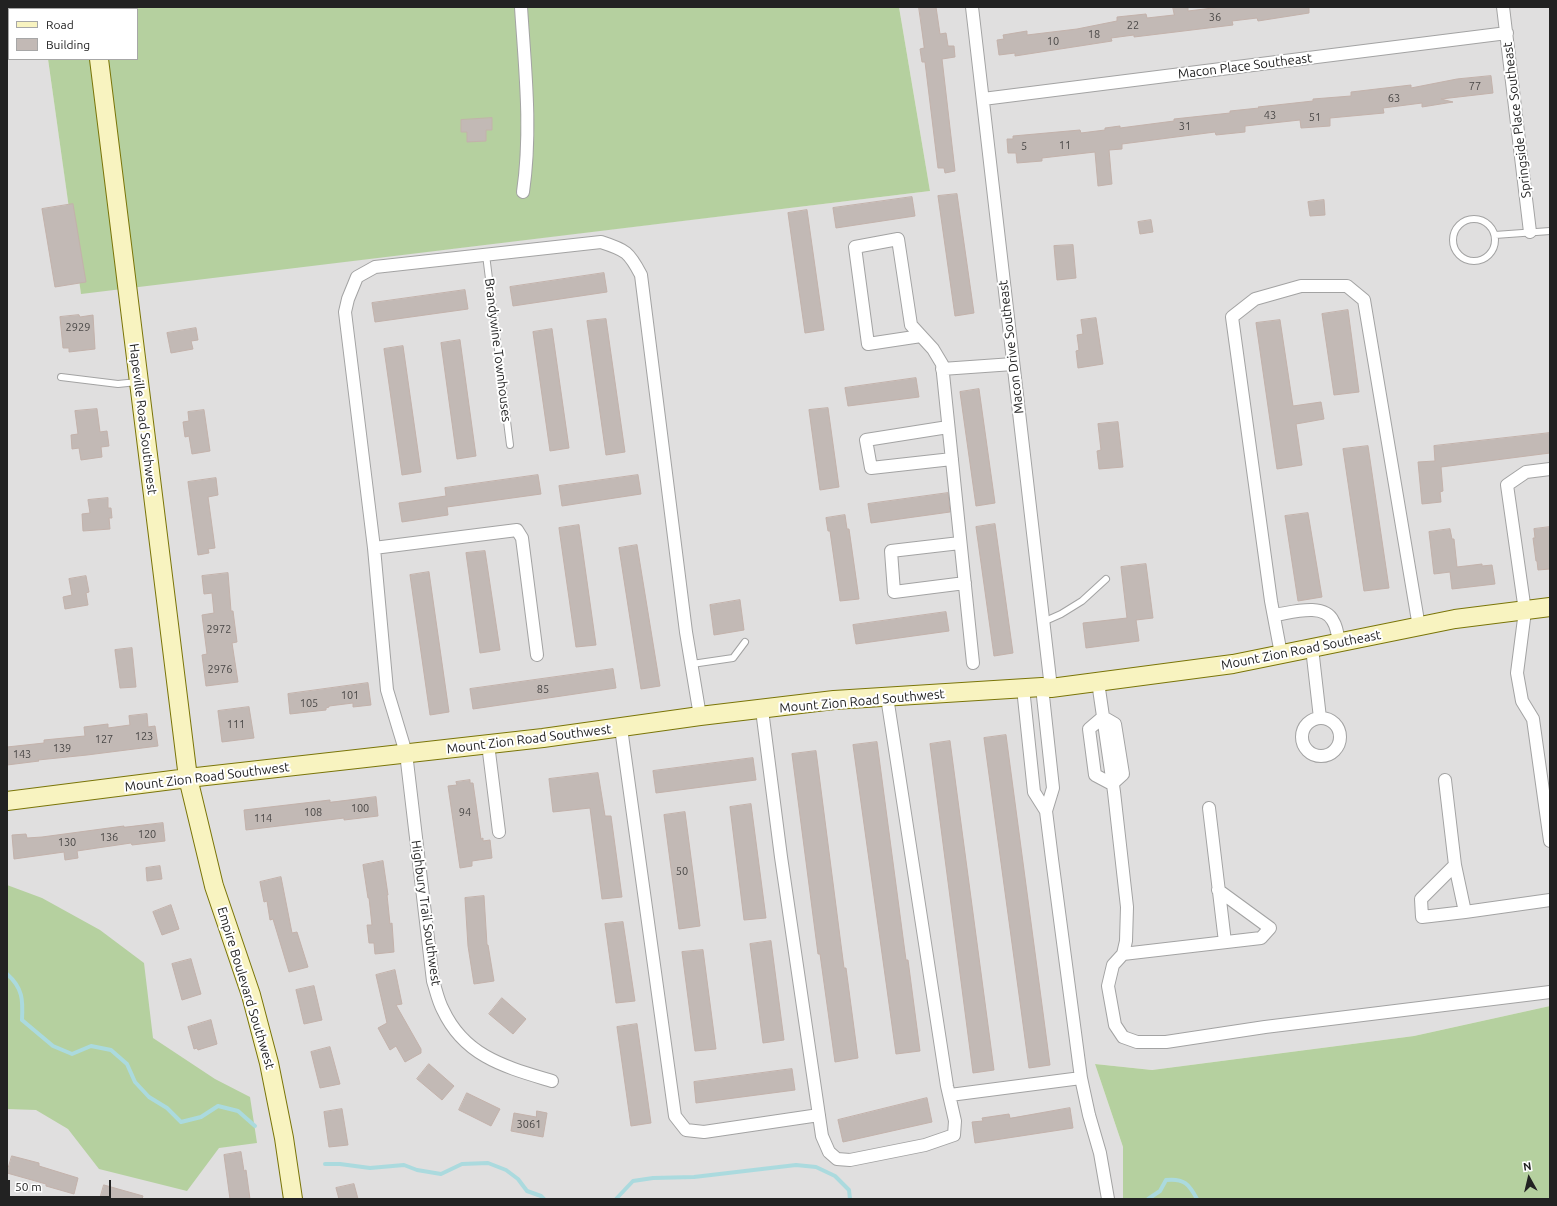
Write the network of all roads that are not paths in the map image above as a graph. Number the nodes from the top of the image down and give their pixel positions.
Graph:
1 (521, 7) edge
2 (972, 7) edge
3 (1503, 7) edge
4 (1507, 33) junction
5 (99, 60) edge
6 (982, 99) junction
7 (523, 192) dead end
8 (1550, 231) edge
9 (1530, 232) junction
10 (1495, 235) junction
11 (486, 255) junction
12 (921, 336) junction
13 (1013, 364) junction
14 (942, 369) junction
15 (61, 377) dead end
16 (139, 382) junction
17 (948, 427) junction
18 (510, 445) dead end
19 (952, 459) junction
20 (1550, 469) edge
21 (960, 543) junction
22 (374, 548) junction
23 (1106, 579) dead end
24 (965, 583) junction
25 (1550, 608) edge
26 (1525, 611) junction
27 (1274, 615) junction
28 (1043, 622) junction
29 (1420, 626) junction
30 (745, 642) dead end
31 (1339, 643) junction
32 (1312, 648) junction
33 (1281, 654) junction
34 (537, 655) dead end
35 (973, 663) dead end
36 (692, 664) junction
37 (1098, 682) junction
38 (1023, 688) junction
39 (1047, 688) junction
40 (887, 698) junction
41 (762, 710) junction
42 (700, 716) junction
43 (1103, 717) junction
44 (1320, 718) dead end
45 (620, 728) junction
46 (488, 744) junction
47 (1114, 752) junction
48 (406, 753) junction
49 (1092, 755) junction
50 (188, 778) junction
51 (1445, 780) dead end
52 (1112, 784) junction
53 (7, 801) edge
54 (1209, 808) dead end
55 (1046, 811) junction
56 (499, 832) dead end
57 (1550, 841) edge
58 (1455, 865) junction
59 (1218, 890) junction
60 (1550, 900) edge
61 (1465, 912) junction
62 (1225, 942) junction
63 (1123, 954) junction
64 (1550, 992) edge
65 (1081, 1078) junction
66 (552, 1081) dead end
67 (950, 1096) junction
68 (819, 1116) junction
69 (293, 1199) edge
70 (1108, 1199) edge

1 - 7 street
2 - 6 street, Macon Drive Southeast
3 - 4 street, Springside Place Southeast
4 - 6 street, Macon Place Southeast
4 - 9 street, Springside Place Southeast
5 - 16 street, Hapeville Road Southwest
6 - 13 street, Macon Drive Southeast
8 - 9 lane
9 - 10 lane
10 - 10 lane
11 - 18 lane, Brandywine Townhouses
11 - 22 street, Highbury Trail Southwest
11 - 36 street, Highbury Trail Southwest
12 - 12 street
12 - 14 street
13 - 14 street
13 - 28 street, Macon Drive Southeast
14 - 17 street
15 - 16 lane
16 - 50 street, Hapeville Road Southwest
17 - 19 street
17 - 19 street
19 - 21 street
20 - 26 street
21 - 24 street
21 - 24 street
22 - 34 street
22 - 48 street, Highbury Trail Southwest
23 - 28 lane
24 - 35 street
25 - 26 street, Mount Zion Road Southeast
26 - 29 street, Mount Zion Road Southeast
26 - 57 street
27 - 29 street
27 - 31 street
27 - 33 street
28 - 39 street, Macon Drive Southeast
29 - 31 street, Mount Zion Road Southeast
30 - 36 lane
31 - 32 street, Mount Zion Road Southeast
32 - 33 street, Mount Zion Road Southeast
32 - 44 street
33 - 37 street, Mount Zion Road Southeast
36 - 42 street, Highbury Trail Southwest
37 - 39 street, Mount Zion Road Southeast
37 - 43 street
38 - 39 street, Mount Zion Road Southwest
38 - 40 street, Mount Zion Road Southwest
38 - 55 street
39 - 55 street, Macon Drive Southeast
40 - 41 street, Mount Zion Road Southwest
40 - 67 street
41 - 42 street, Mount Zion Road Southwest
41 - 68 street
42 - 45 street, Mount Zion Road Southwest
43 - 47 street
43 - 49 street
45 - 46 street, Mount Zion Road Southwest
45 - 68 street
46 - 48 street, Mount Zion Road Southwest
46 - 56 street
47 - 49 street
47 - 52 street
48 - 50 street, Mount Zion Road Southwest
48 - 66 street, Highbury Trail Southwest
49 - 52 street
50 - 53 street, Mount Zion Road Southwest
50 - 69 street, Empire Boulevard Southwest
51 - 58 street
52 - 63 street
54 - 59 street
55 - 65 street
58 - 61 street
58 - 61 street
59 - 62 street
59 - 62 street
60 - 61 street
62 - 63 street
63 - 64 street
65 - 67 street
65 - 70 street
67 - 68 street

